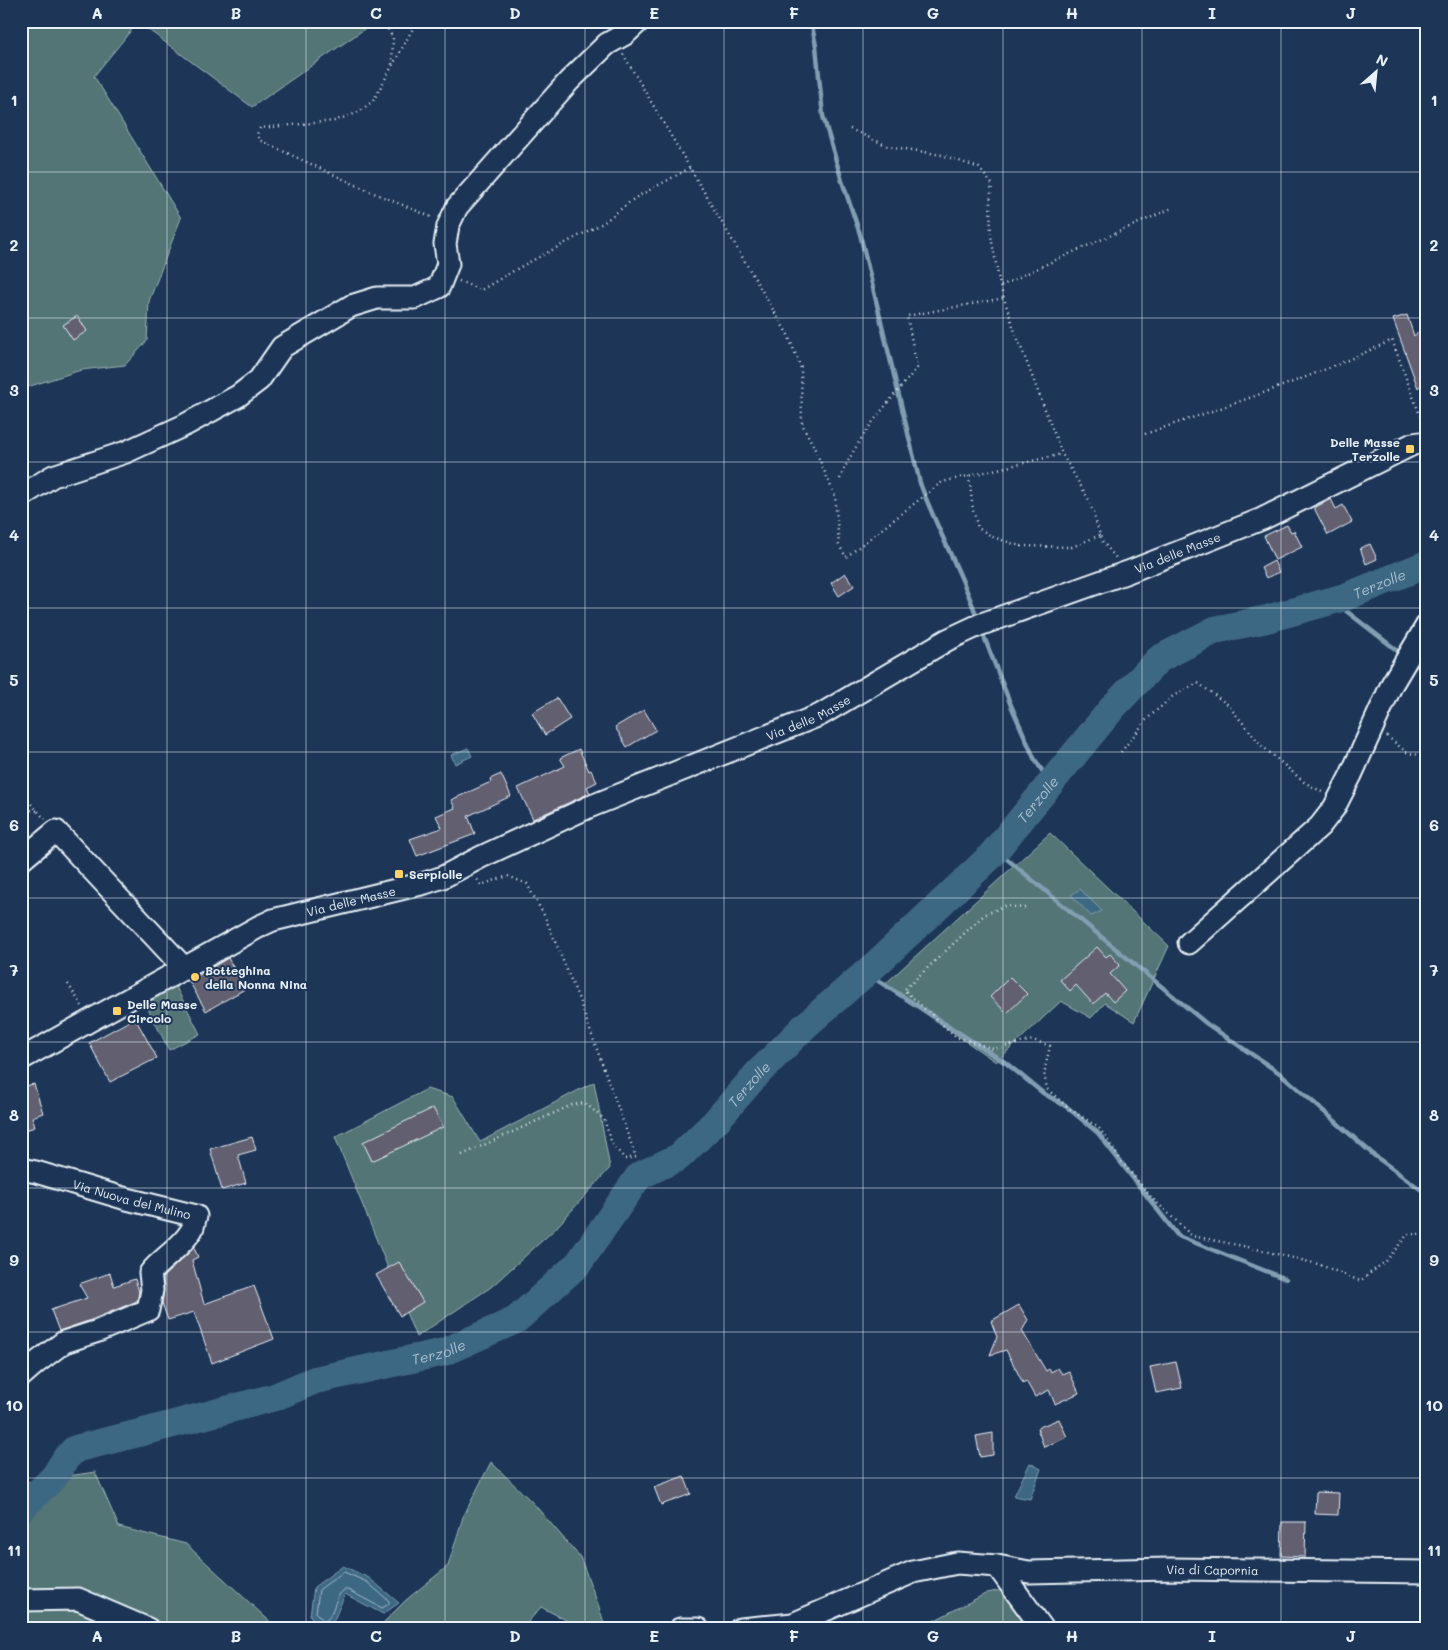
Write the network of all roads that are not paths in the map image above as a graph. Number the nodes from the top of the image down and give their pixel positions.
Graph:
1 (639, 21) edge
2 (1425, 445) edge
3 (21, 496) edge
4 (1427, 625) edge
5 (21, 860) edge
6 (1189, 943) dead end
7 (185, 969) junction
8 (21, 1059) edge
9 (21, 1169) edge
10 (21, 1376) edge
11 (998, 1566) junction
12 (1427, 1572) edge
13 (21, 1600) edge
14 (148, 1629) edge
15 (680, 1629) edge
16 (698, 1629) edge
17 (740, 1629) edge
18 (1043, 1629) edge

1 - 3 street
2 - 7 street, Via delle Masse
4 - 6 street
5 - 7 street
7 - 8 street, Via delle Masse
9 - 10 street, Via Nuova del Mulino
11 - 12 street, Via di Capornia
11 - 17 street, Via di Capornia
11 - 18 street
13 - 14 street
15 - 16 street

